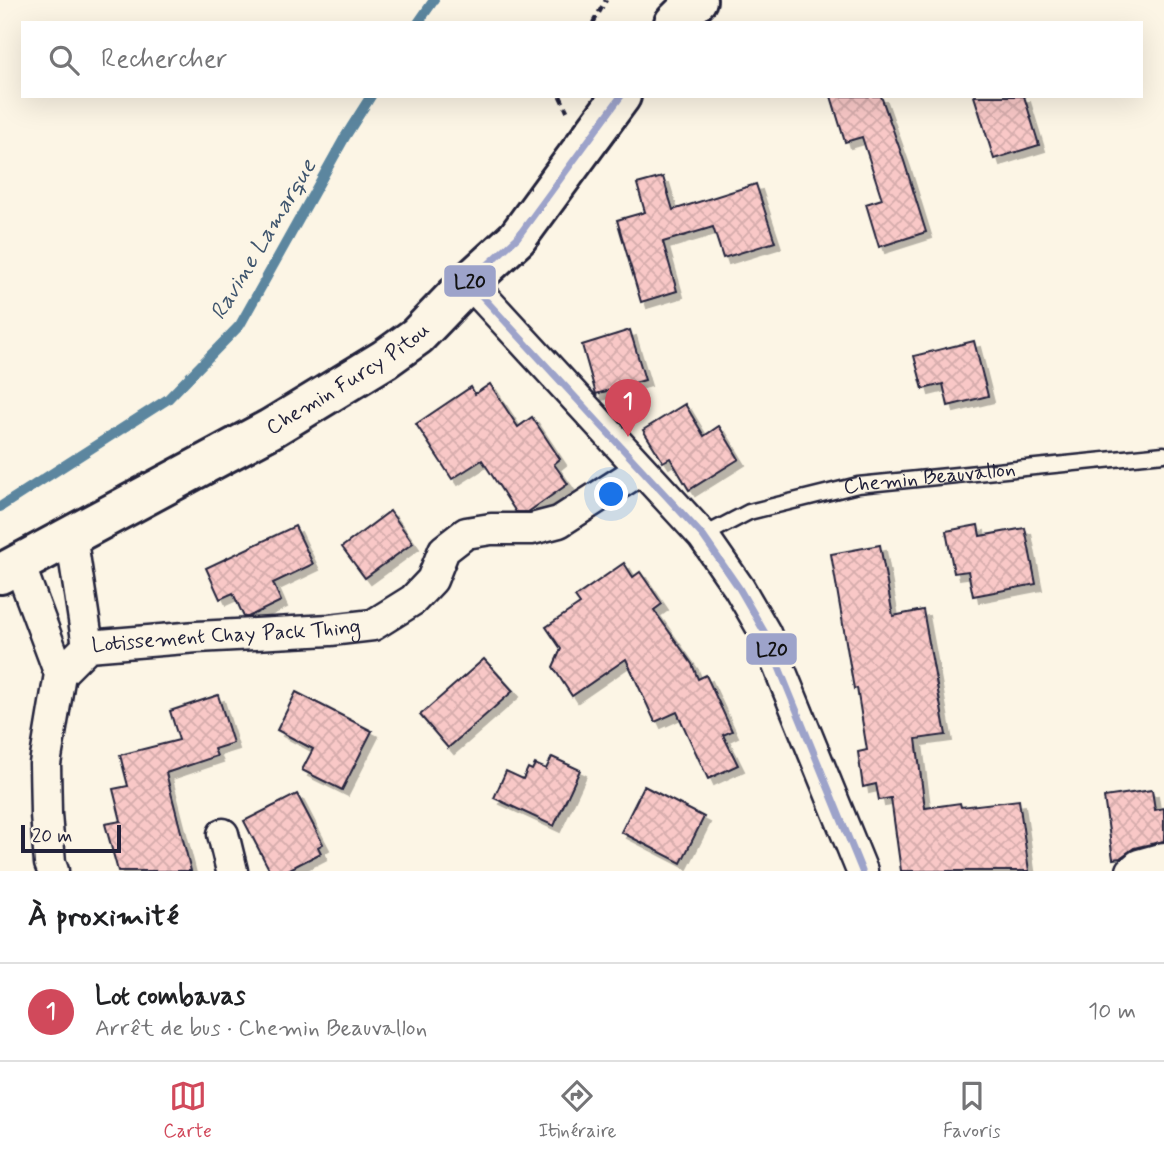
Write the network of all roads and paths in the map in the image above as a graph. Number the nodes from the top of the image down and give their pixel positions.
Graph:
1 (606, 0) edge
2 (697, 0) edge
3 (594, 21) edge
4 (676, 21) edge
5 (620, 98) edge
6 (470, 282) junction
7 (1164, 454) edge
8 (640, 470) junction
9 (71, 535) junction
10 (703, 536) junction
11 (10, 569) edge
12 (88, 646) junction
13 (60, 674) junction
14 (223, 834) dead end
15 (1164, 858) edge
16 (53, 871) edge
17 (232, 871) edge
18 (862, 871) edge
19 (1132, 871) edge

1 - 3 path
2 - 4 street
5 - 6 street, Chemin Furcy Pitou
6 - 8 street
6 - 9 street, Chemin Furcy Pitou
7 - 10 lane, Chemin Beauvallon
8 - 10 street
8 - 12 street, Lotissement Chay Pack Thing
9 - 11 street, Chemin Furcy Pitou
9 - 12 street
10 - 18 street
11 - 13 street
12 - 13 street, Lotissement Chay Pack Thing
13 - 16 street
14 - 17 street
15 - 19 street

